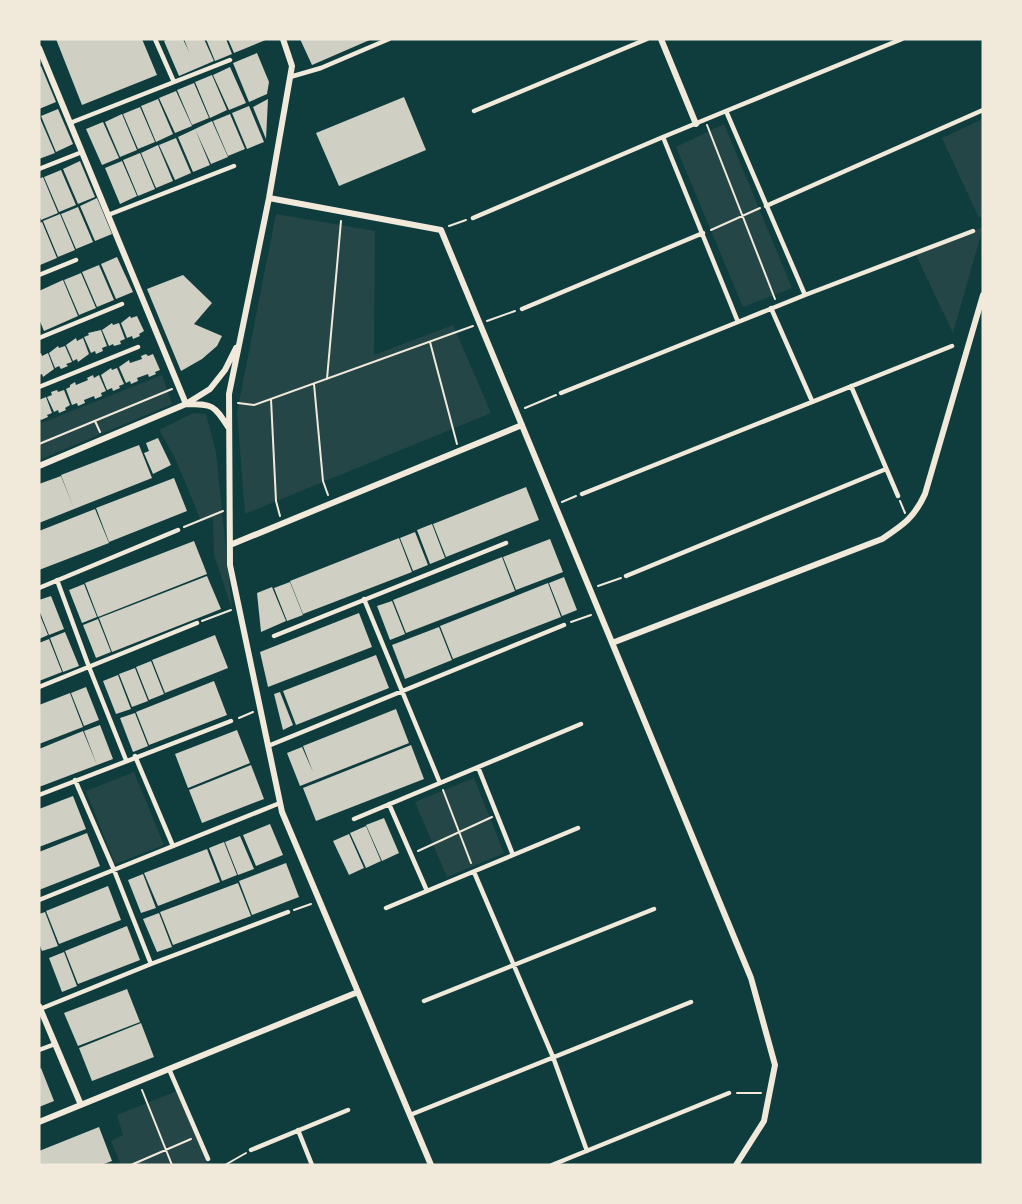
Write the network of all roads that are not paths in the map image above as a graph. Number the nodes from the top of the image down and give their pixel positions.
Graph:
1 (155, 39) edge
2 (283, 39) edge
3 (389, 39) edge
4 (647, 39) edge
5 (661, 39) edge
6 (902, 39) edge
7 (39, 48) edge
8 (230, 60) dead end
9 (290, 77) junction
10 (174, 82) junction
11 (983, 110) edge
12 (474, 111) dead end
13 (726, 111) junction
14 (70, 123) junction
15 (696, 124) junction
16 (663, 137) junction
17 (82, 152) junction
18 (234, 166) dead end
19 (39, 169) edge
20 (269, 198) junction
21 (766, 206) junction
22 (108, 215) junction
23 (473, 218) road end
24 (973, 231) dead end
25 (703, 233) junction
26 (76, 260) dead end
27 (39, 275) edge
28 (805, 295) junction
29 (983, 295) edge
30 (122, 304) dead end
31 (771, 308) junction
32 (522, 309) road end
33 (738, 322) junction
34 (39, 338) edge
35 (240, 340) junction
36 (952, 346) dead end
37 (138, 347) dead end
38 (851, 386) junction
39 (39, 387) edge
40 (561, 393) road end
41 (812, 401) junction
42 (186, 404) junction
43 (522, 425) junction
44 (229, 429) junction
45 (39, 466) edge
46 (886, 469) junction
47 (582, 494) road end
48 (898, 496) road end
49 (178, 530) road end
50 (506, 543) dead end
51 (230, 545) junction
52 (626, 576) road end
53 (57, 580) junction
54 (39, 588) edge
55 (364, 599) junction
56 (197, 623) road end
57 (564, 625) road end
58 (274, 636) dead end
59 (612, 643) junction
60 (88, 667) junction
61 (39, 687) edge
62 (402, 691) junction
63 (231, 721) road end
64 (581, 724) dead end
65 (268, 746) junction
66 (135, 756) junction
67 (126, 760) junction
68 (478, 767) junction
69 (75, 780) junction
70 (440, 783) junction
71 (39, 795) edge
72 (280, 803) junction
73 (389, 804) junction
74 (354, 819) dead end
75 (578, 828) dead end
76 (172, 846) junction
77 (513, 855) junction
78 (114, 870) junction
79 (474, 872) junction
80 (427, 891) junction
81 (39, 900) edge
82 (386, 908) dead end
83 (654, 909) dead end
84 (288, 912) road end
85 (151, 964) junction
86 (513, 965) junction
87 (358, 992) junction
88 (424, 1001) dead end
89 (691, 1002) dead end
90 (40, 1008) edge
91 (55, 1044) junction
92 (39, 1050) edge
93 (553, 1057) junction
94 (169, 1069) junction
95 (729, 1093) road end
96 (81, 1105) junction
97 (348, 1110) dead end
98 (410, 1115) junction
99 (39, 1122) edge
100 (298, 1130) junction
101 (251, 1150) road end
102 (587, 1151) junction
103 (208, 1159) dead end
104 (312, 1165) edge
105 (431, 1165) edge
106 (552, 1165) edge
107 (736, 1165) edge

1 - 10 street
2 - 9 street
3 - 9 street
4 - 12 street
5 - 15 street
6 - 13 street
7 - 14 street
8 - 10 street
9 - 20 street
10 - 14 street
11 - 21 street
13 - 15 street
13 - 21 street
14 - 17 street
15 - 16 street
16 - 23 street
16 - 25 street
17 - 19 street
17 - 22 street
18 - 22 street
20 - 35 street
20 - 43 street
21 - 28 street
22 - 42 street
24 - 28 street
25 - 32 street
25 - 33 street
26 - 27 street
28 - 31 street
29 - 59 street
30 - 34 street
31 - 33 street
31 - 41 street
33 - 40 street
35 - 42 street
35 - 44 street
36 - 38 street
37 - 39 street
38 - 41 street
38 - 46 street
41 - 47 street
42 - 44 street
42 - 45 street
43 - 51 street
43 - 59 street
44 - 51 street
46 - 48 street
46 - 52 street
49 - 53 street
50 - 55 street
51 - 65 street
53 - 54 street
53 - 60 street
55 - 58 street
55 - 62 street
56 - 60 street
57 - 62 street
59 - 107 street
60 - 61 street
60 - 67 street
62 - 65 street
62 - 70 street
63 - 66 street
64 - 68 street
65 - 72 street
66 - 67 street
66 - 76 street
67 - 69 street
68 - 70 street
68 - 77 street
69 - 71 street
69 - 78 street
70 - 73 street
72 - 76 street
72 - 87 street
73 - 74 street
73 - 80 street
75 - 77 street
76 - 78 street
77 - 79 street
78 - 81 street
78 - 85 street
79 - 80 street
79 - 86 street
80 - 82 street
83 - 86 street
84 - 85 street
85 - 90 street
86 - 88 street
86 - 93 street
87 - 94 street
87 - 98 street
89 - 93 street
90 - 91 street
91 - 92 street
91 - 96 street
93 - 98 street
93 - 102 street
94 - 96 street
94 - 103 street
95 - 102 street
96 - 99 street
97 - 100 street
98 - 105 street
100 - 101 street
100 - 104 street
102 - 106 street

